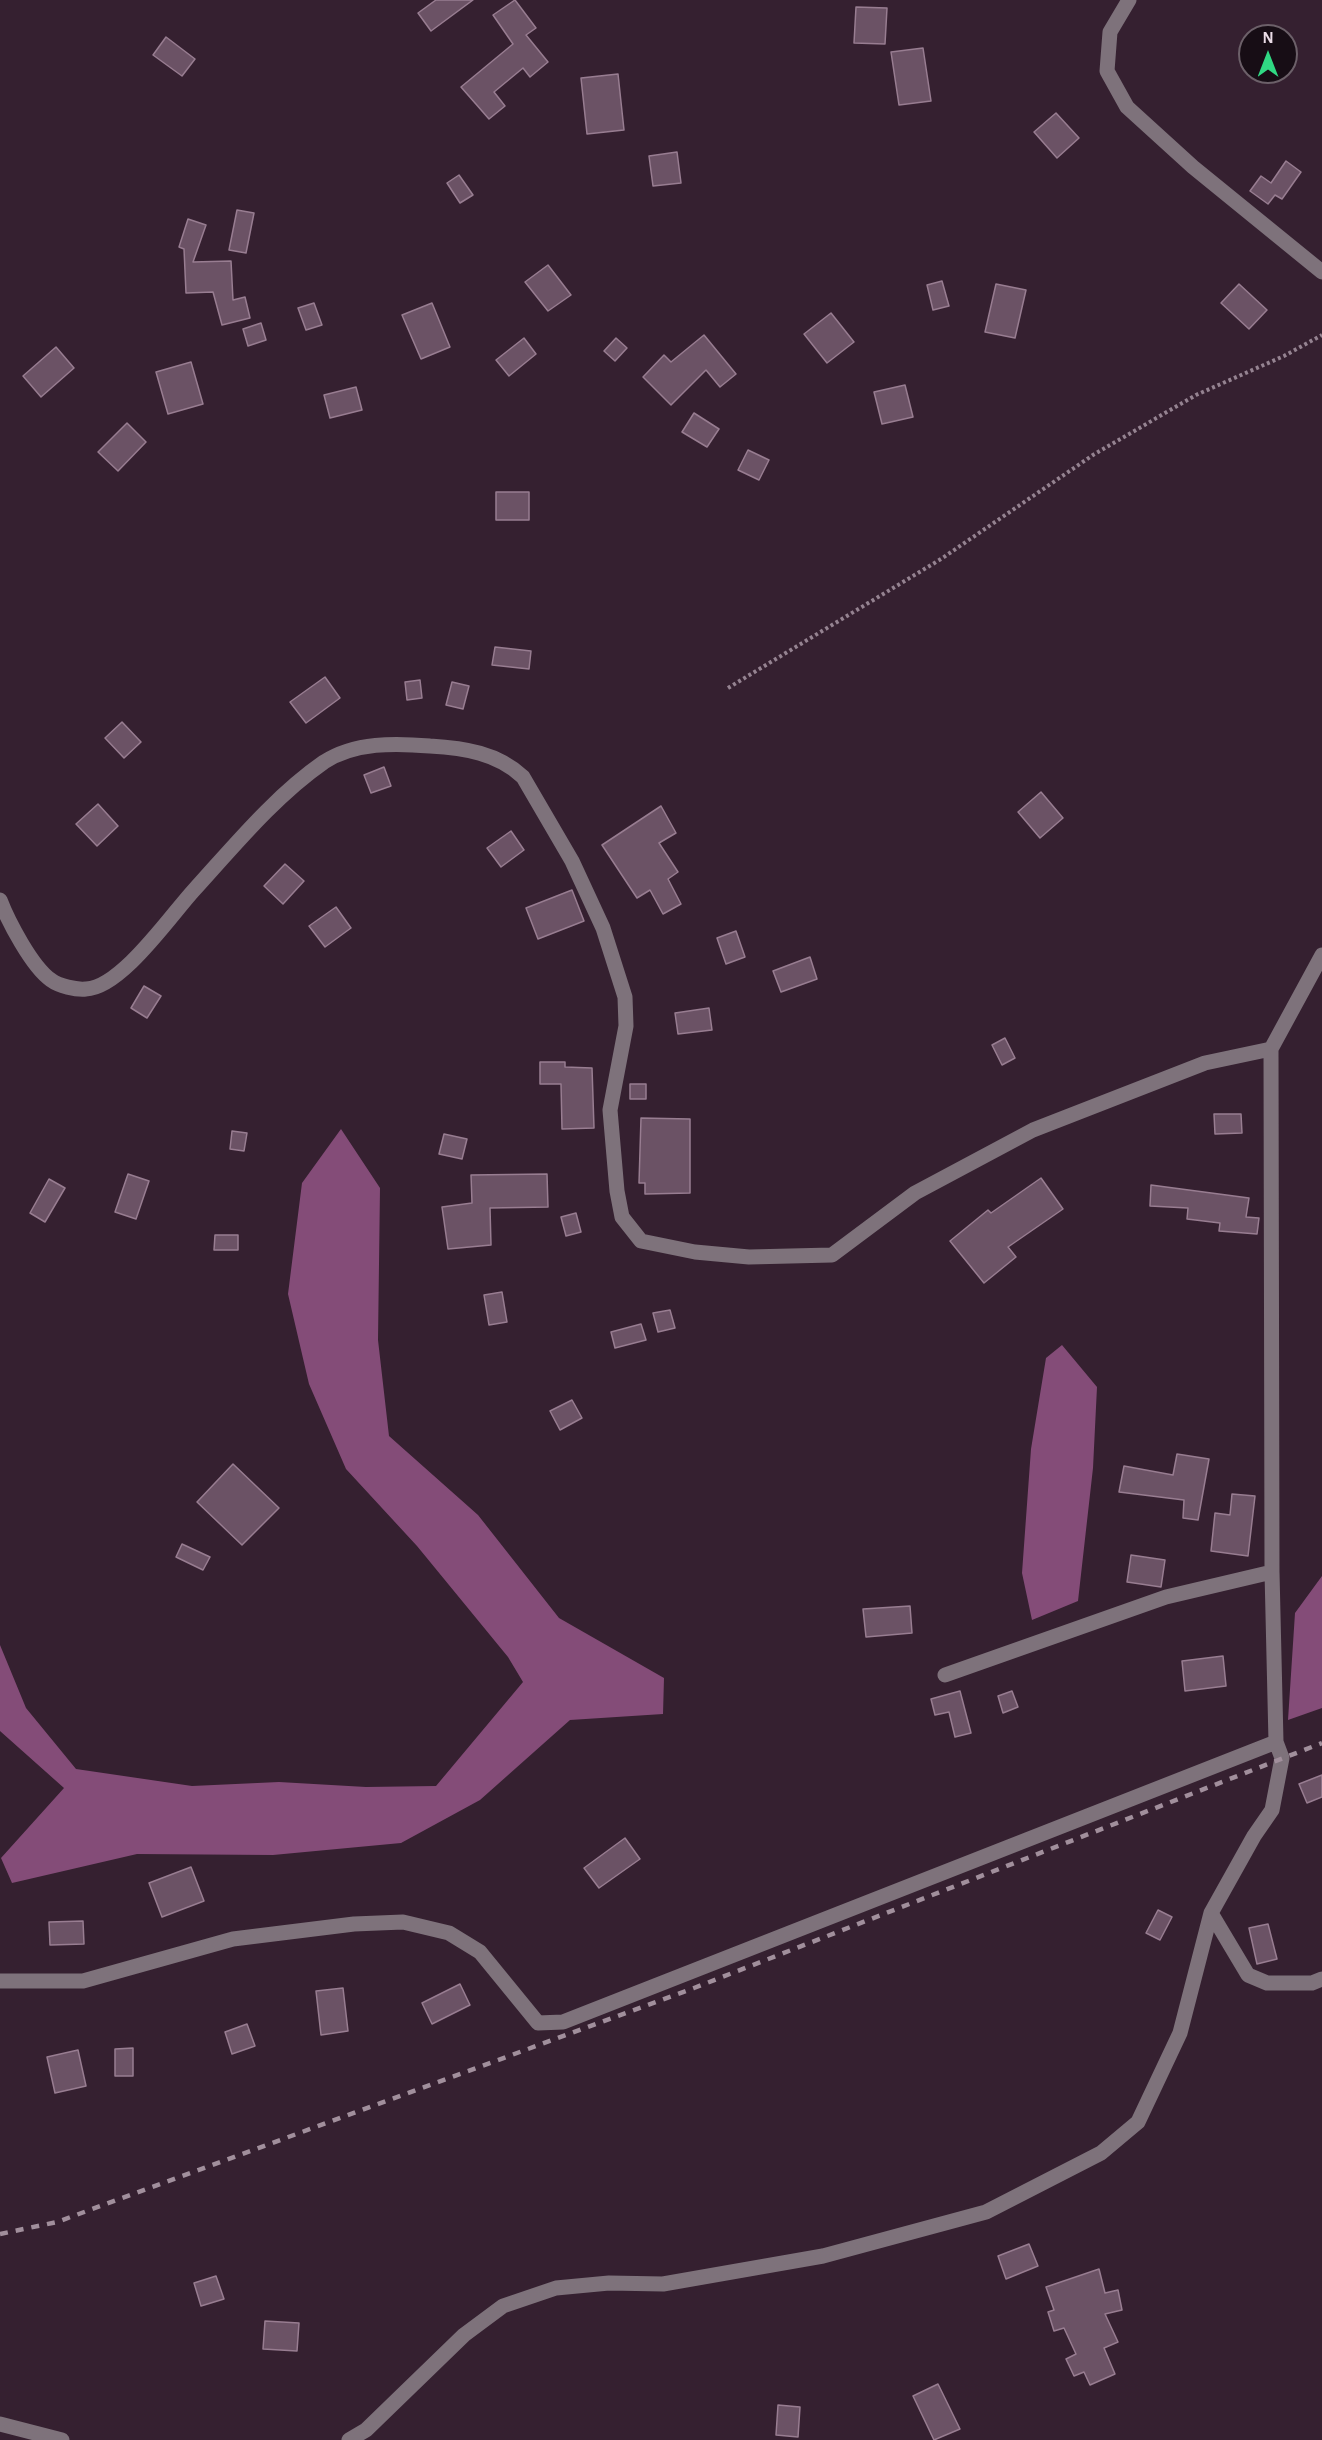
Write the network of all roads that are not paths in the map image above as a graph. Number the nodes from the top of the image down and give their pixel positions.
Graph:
1 (1129, 0) edge
2 (1322, 272) edge
3 (0, 900) edge
4 (1322, 955) edge
5 (1271, 1049) junction
6 (1272, 1572) junction
7 (945, 1675) dead end
8 (1276, 1742) junction
9 (1211, 1913) junction
10 (1322, 1979) edge
11 (0, 1981) edge
12 (0, 2424) edge
13 (62, 2440) edge
14 (349, 2440) edge

1 - 2 street
3 - 5 street
4 - 5 street
5 - 6 street
6 - 7 street
6 - 8 street
8 - 9 street
8 - 11 street
9 - 10 street
9 - 14 street
12 - 13 street

